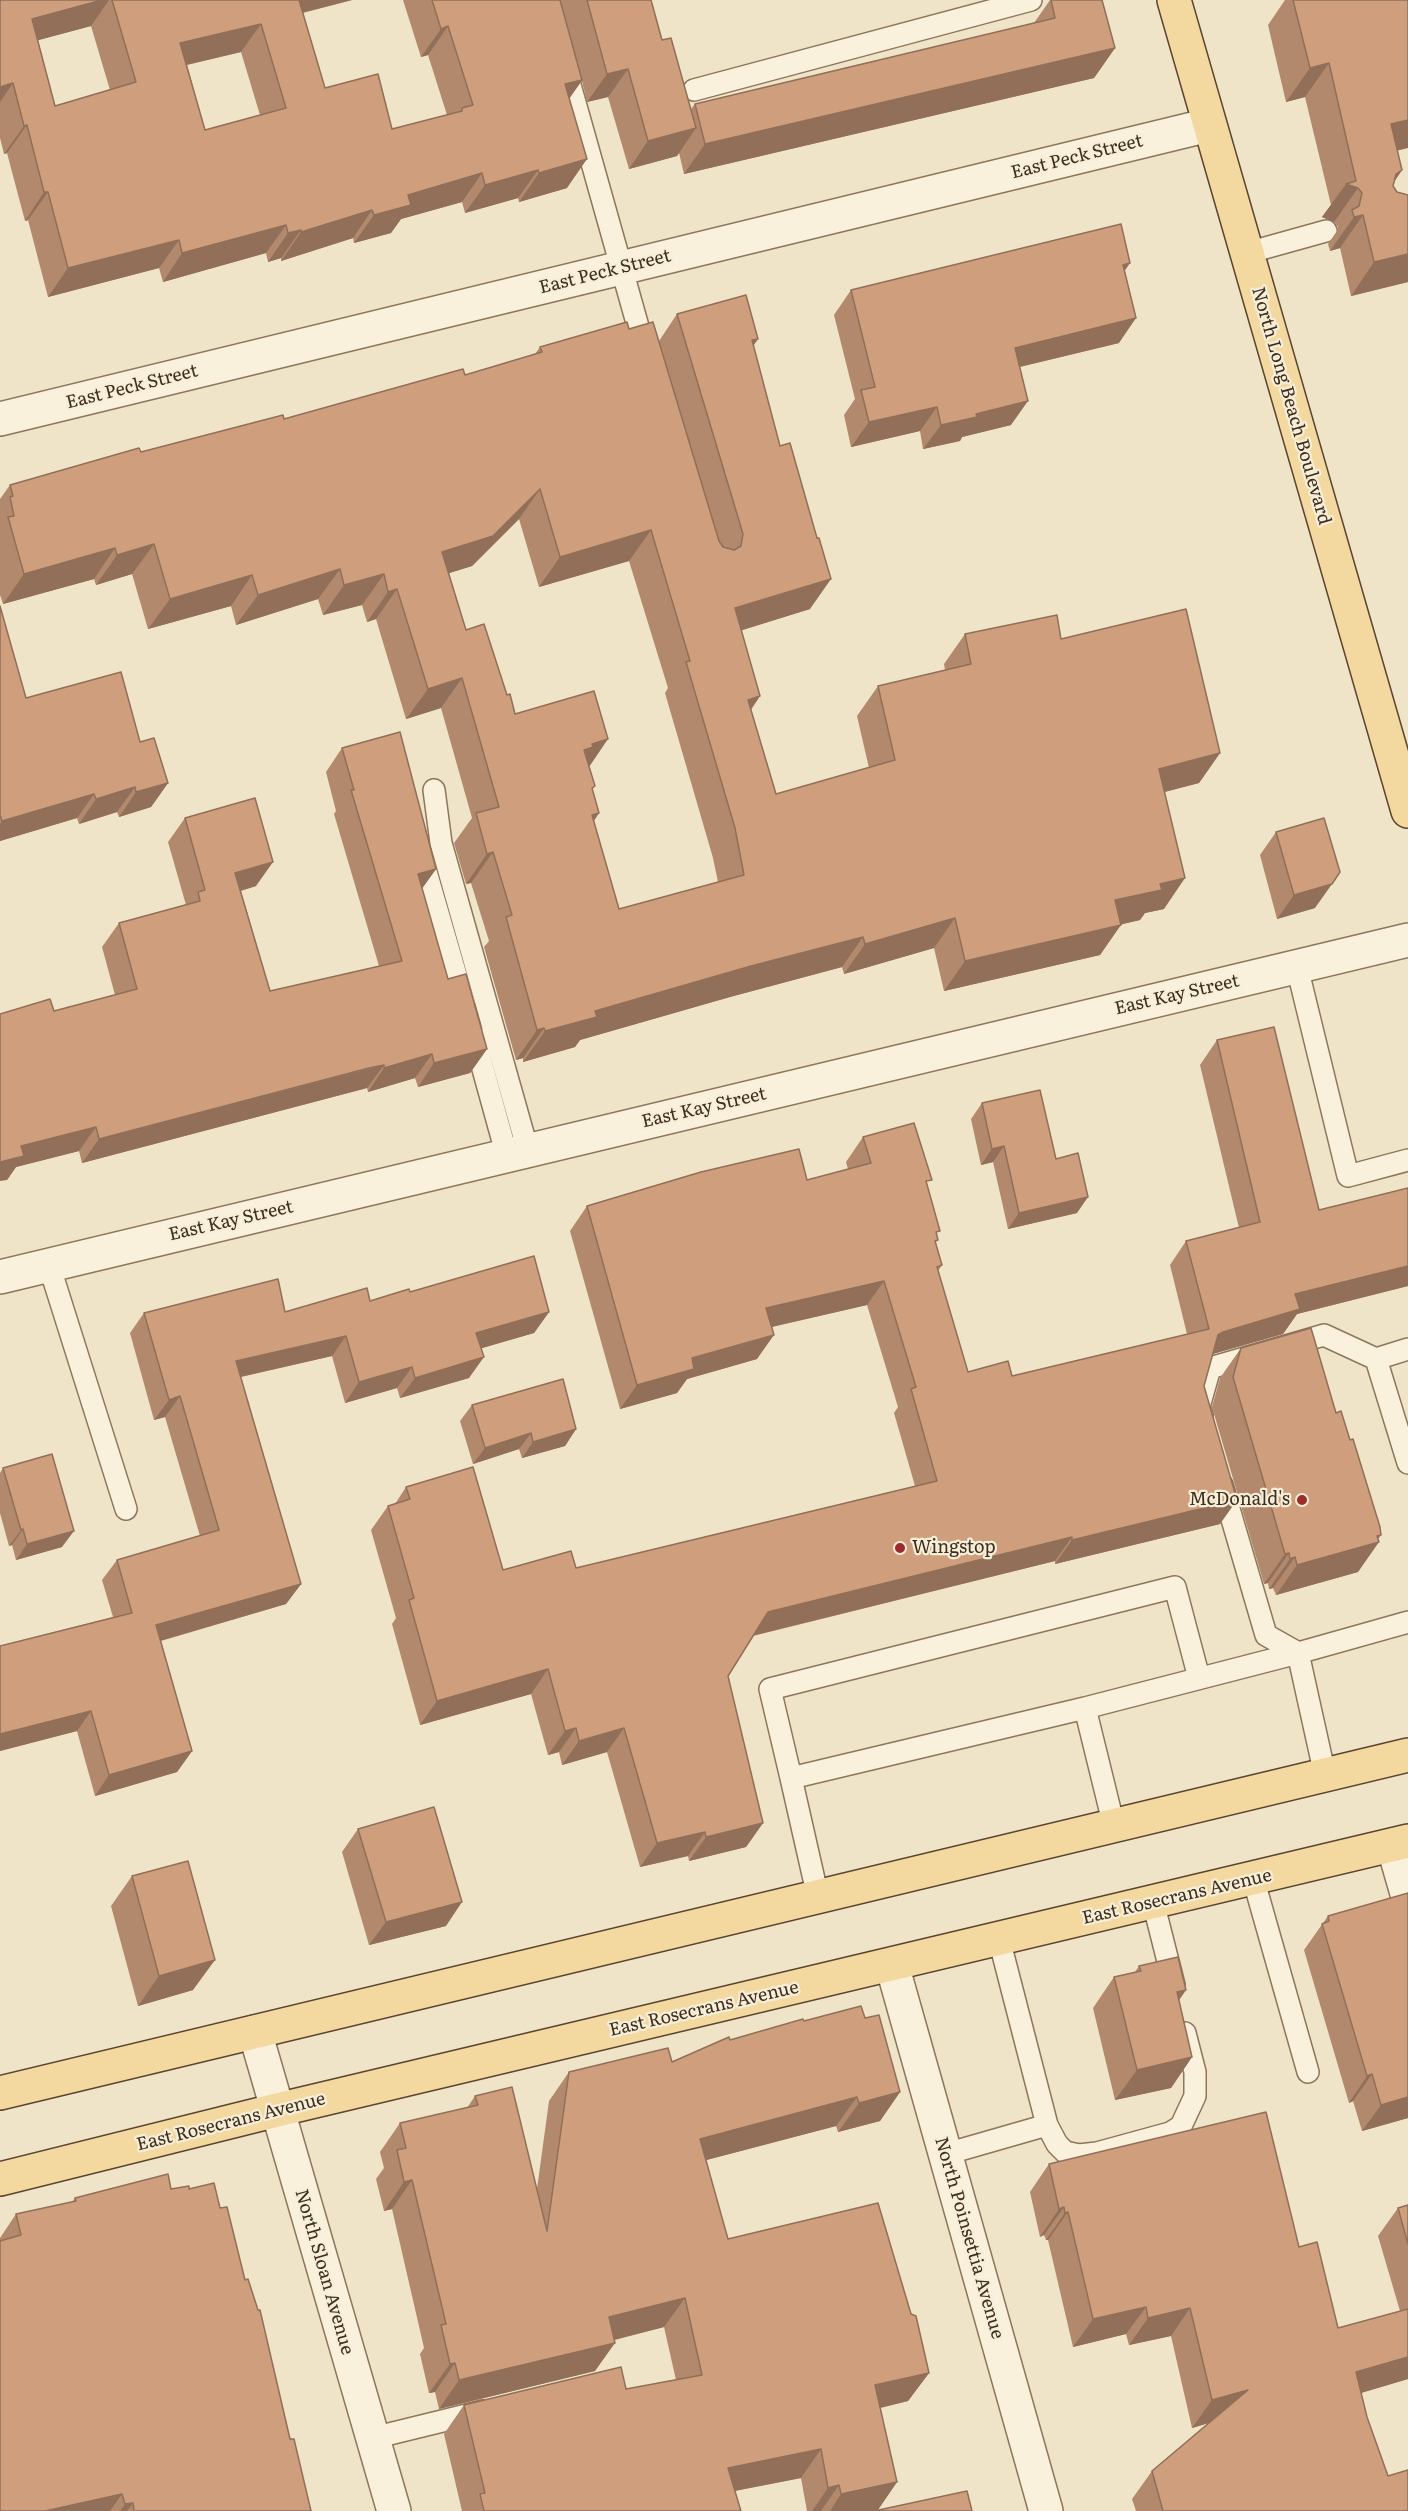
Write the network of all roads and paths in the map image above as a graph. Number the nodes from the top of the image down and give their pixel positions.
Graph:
1 (1031, 0) edge
2 (1174, 0) edge
3 (559, 45) edge
4 (694, 90) dead end
5 (1209, 125) junction
6 (1326, 231) dead end
7 (1247, 253) junction
8 (620, 268) junction
9 (654, 379) edge
10 (0, 419) edge
11 (1403, 778) edge
12 (434, 790) dead end
13 (1408, 811) edge
14 (415, 833) edge
15 (1408, 940) edge
16 (1297, 967) junction
17 (518, 1153) junction
18 (1408, 1160) edge
19 (49, 1265) junction
20 (0, 1277) edge
21 (1408, 1349) edge
22 (1376, 1359) junction
23 (1206, 1429) edge
24 (1408, 1462) edge
25 (1216, 1464) edge
26 (126, 1509) dead end
27 (1408, 1622) edge
28 (1298, 1653) junction
29 (1199, 1678) junction
30 (1085, 1708) junction
31 (1408, 1755) edge
32 (1325, 1775) junction
33 (791, 1778) junction
34 (1114, 1826) junction
35 (1400, 1843) edge
36 (1253, 1878) junction
37 (818, 1897) junction
38 (1408, 1897) edge
39 (1153, 1902) junction
40 (999, 1939) junction
41 (892, 1965) junction
42 (255, 2032) junction
43 (1308, 2072) dead end
44 (0, 2093) edge
45 (277, 2110) junction
46 (1047, 2125) junction
47 (946, 2154) junction
48 (0, 2179) edge
49 (507, 2406) edge
50 (373, 2438) junction
51 (394, 2511) edge
52 (1046, 2511) edge

1 - 4 lane
2 - 5 main road, North Long Beach Boulevard
3 - 8 lane
5 - 7 main road, North Long Beach Boulevard
5 - 8 street, East Peck Street
6 - 7 lane
7 - 11 main road, North Long Beach Boulevard
8 - 9 lane
8 - 10 street, East Peck Street
11 - 13 main road, North Long Beach Boulevard
12 - 17 lane
14 - 17 lane
15 - 16 street, East Kay Street
16 - 17 street, East Kay Street
16 - 18 lane
17 - 19 street, East Kay Street
19 - 20 street, East Kay Street
19 - 26 lane
21 - 22 lane
22 - 23 lane
22 - 24 lane
25 - 28 lane
27 - 28 lane
28 - 29 lane
28 - 32 lane
29 - 30 lane
29 - 33 lane
30 - 33 lane
30 - 34 lane
31 - 32 main road
32 - 34 main road
33 - 37 lane
34 - 37 main road
35 - 36 main road, East Rosecrans Avenue
35 - 38 street
36 - 39 main road, East Rosecrans Avenue
36 - 43 lane
37 - 42 main road
39 - 40 main road, East Rosecrans Avenue
39 - 46 lane
40 - 41 main road, East Rosecrans Avenue
40 - 46 lane
41 - 45 main road, East Rosecrans Avenue
41 - 47 street, North Poinsettia Avenue
42 - 44 main road
42 - 45 street, North Sloan Avenue
45 - 48 main road, East Rosecrans Avenue
45 - 50 street, North Sloan Avenue
46 - 47 lane
47 - 52 street, North Poinsettia Avenue
49 - 50 lane
50 - 51 street, North Sloan Avenue

